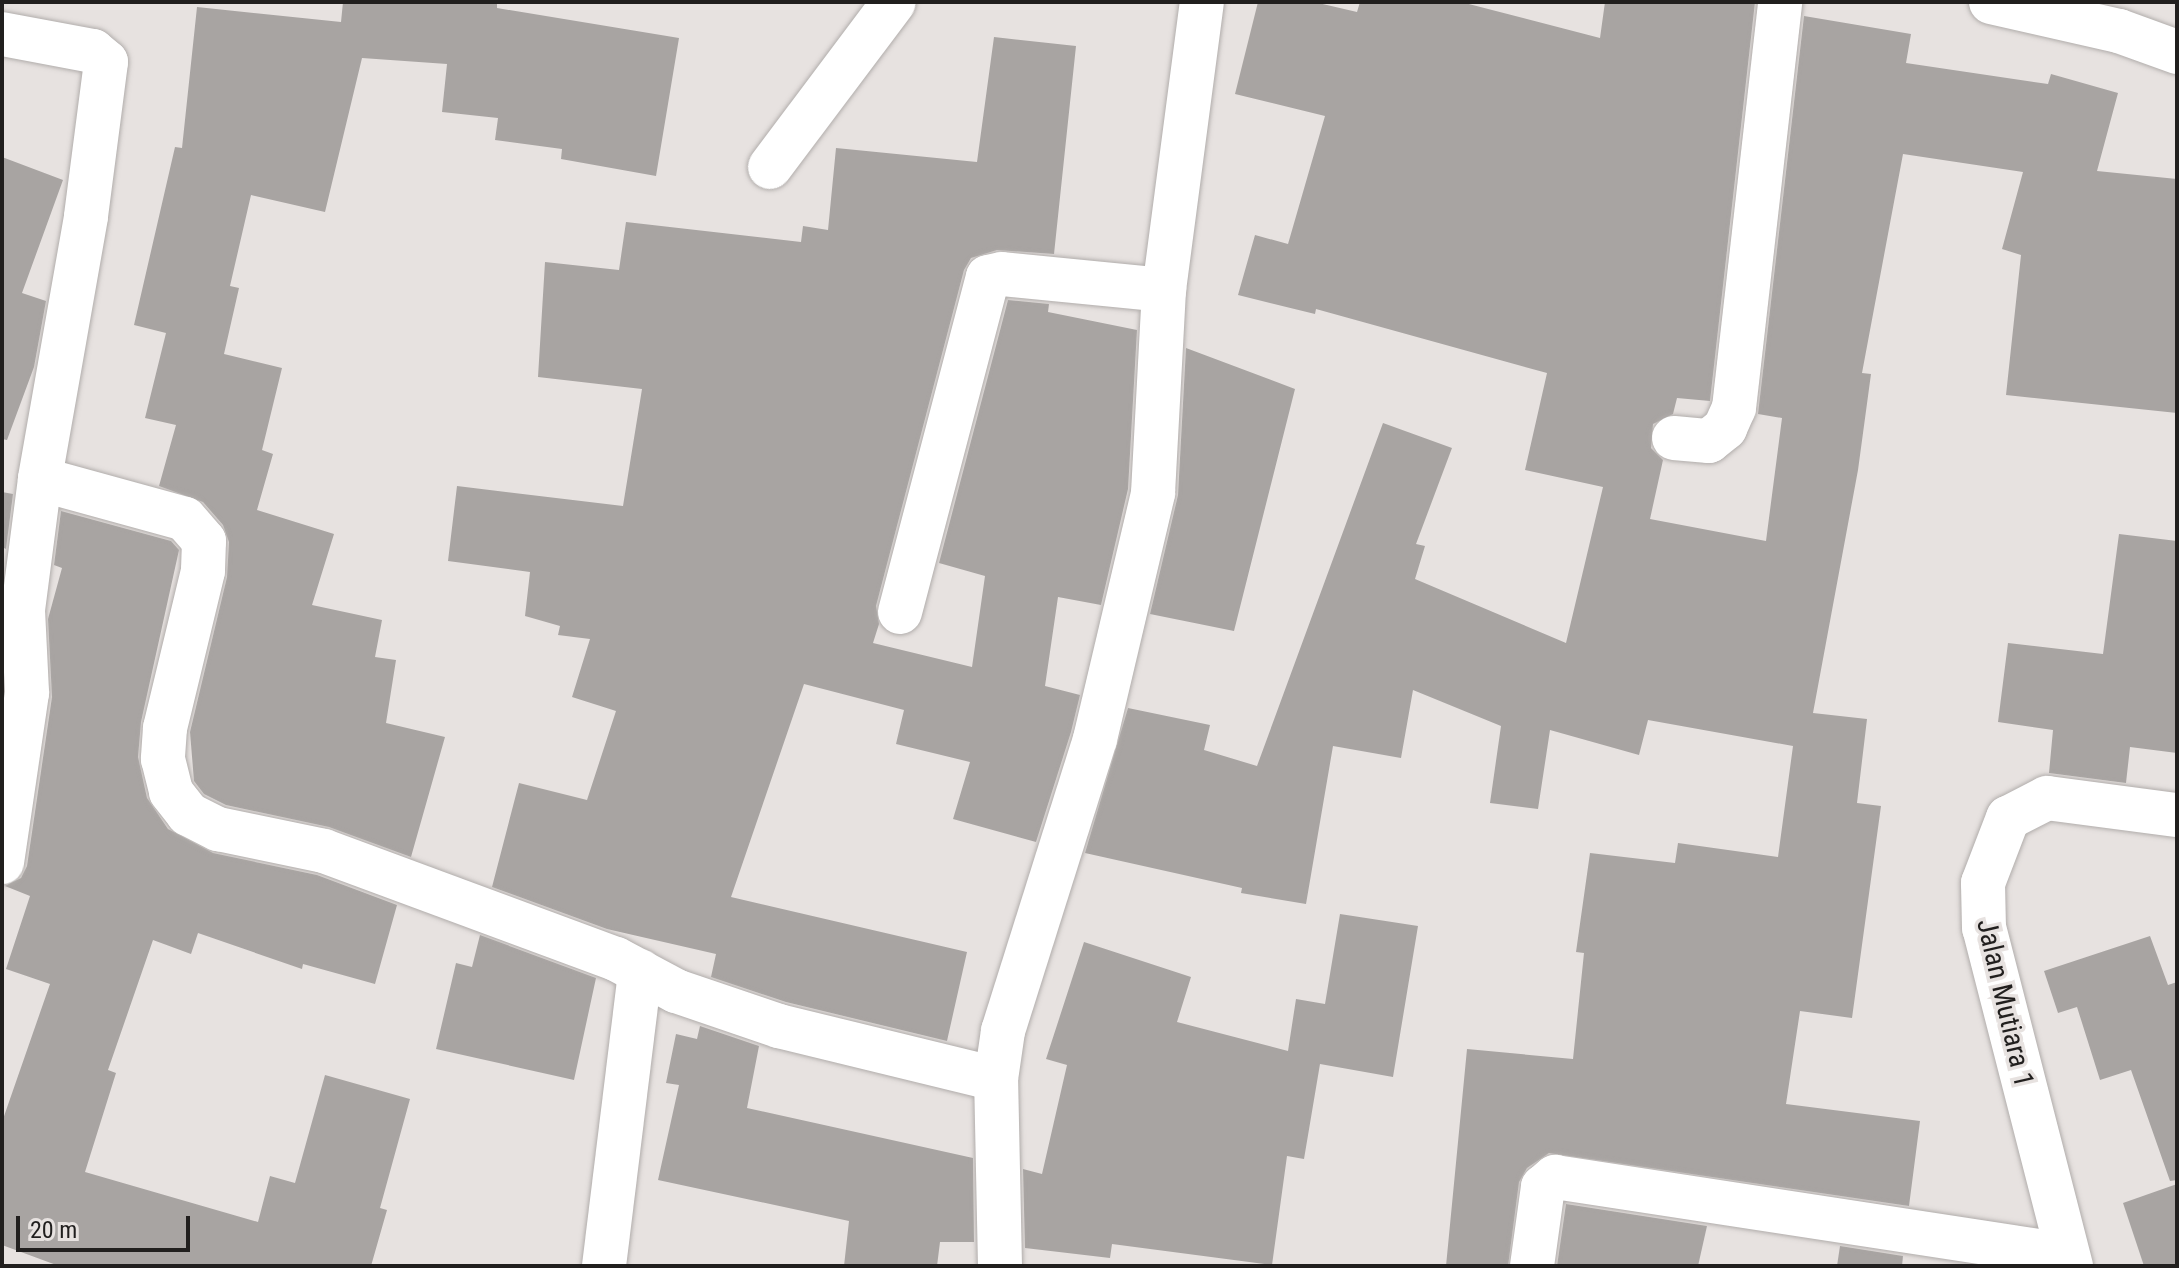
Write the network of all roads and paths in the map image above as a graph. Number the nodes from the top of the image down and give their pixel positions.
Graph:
1 (894, 2) edge
2 (1202, 2) edge
3 (1780, 2) edge
4 (1991, 2) edge
5 (2, 34) edge
6 (2177, 52) edge
7 (770, 167) dead end
8 (1164, 290) junction
9 (1674, 438) dead end
10 (40, 479) junction
11 (900, 612) dead end
12 (2177, 815) edge
13 (2, 862) edge
14 (640, 971) junction
15 (996, 1079) junction
16 (2068, 1260) edge
17 (604, 1266) edge
18 (1000, 1266) edge
19 (1532, 1266) edge

1 - 7 street
2 - 8 street
3 - 9 street
4 - 6 street
5 - 10 street
8 - 11 street
8 - 15 street
10 - 13 street
10 - 14 street
12 - 16 street, Jalan Mutiara 1
14 - 15 street
14 - 17 street
15 - 18 street
16 - 19 street

